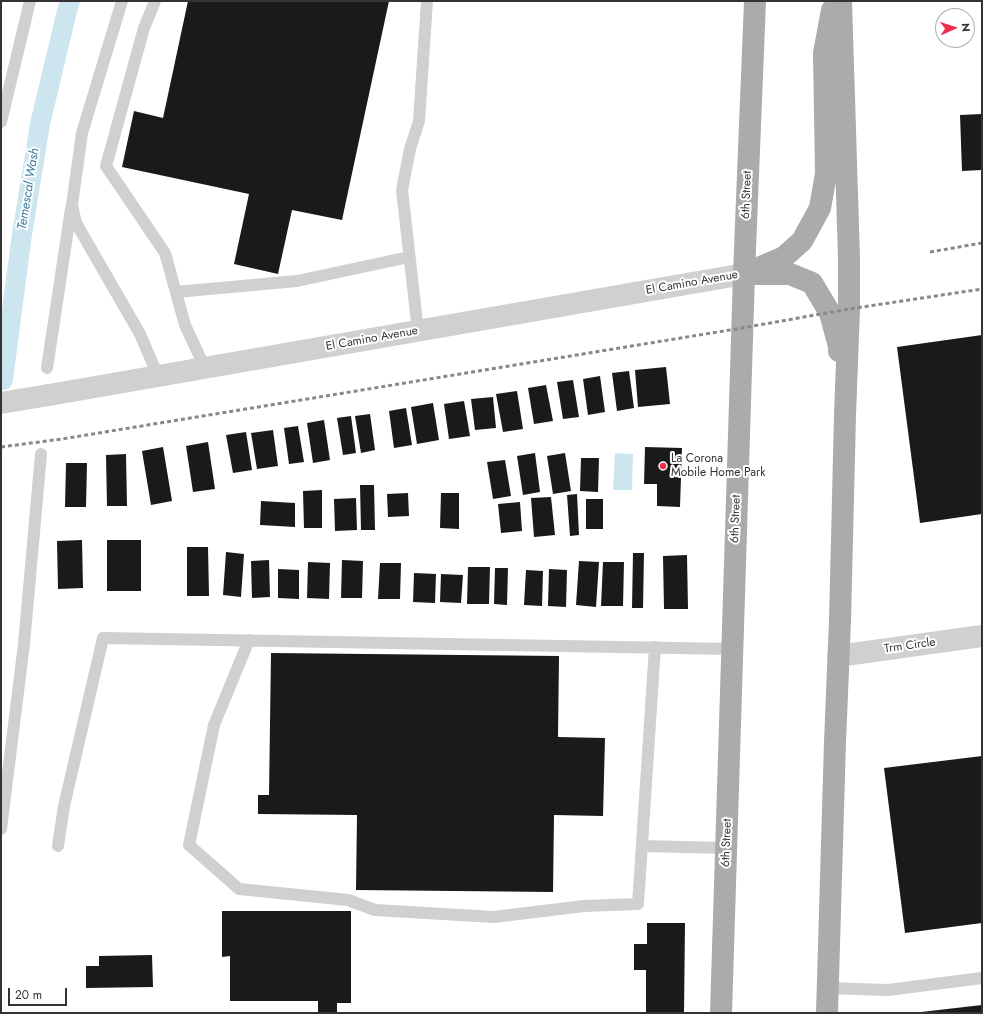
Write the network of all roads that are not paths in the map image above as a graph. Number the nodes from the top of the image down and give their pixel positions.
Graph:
1 (30, 1) edge
2 (122, 1) edge
3 (154, 1) edge
4 (427, 1) edge
5 (755, 1) edge
6 (834, 1) edge
7 (841, 1) edge
8 (1, 122) edge
9 (72, 204) junction
10 (409, 257) junction
11 (744, 274) junction
12 (176, 292) junction
13 (418, 331) junction
14 (47, 368) dead end
15 (205, 368) junction
16 (158, 376) junction
17 (1, 403) edge
18 (845, 415) junction
19 (41, 454) dead end
20 (982, 636) edge
21 (250, 640) junction
22 (655, 647) junction
23 (733, 649) junction
24 (838, 656) junction
25 (1, 829) edge
26 (58, 846) dead end
27 (642, 846) junction
28 (726, 848) junction
29 (982, 978) edge
30 (828, 988) junction
31 (721, 1013) edge
32 (827, 1013) edge

1 - 8 lane
2 - 9 lane
3 - 12 lane
4 - 10 lane
5 - 11 main road, 6th Street
6 - 11 main road
7 - 18 main road
9 - 14 lane
9 - 16 lane
10 - 12 lane
10 - 13 lane
11 - 13 street, El Camino Avenue
11 - 18 main road
11 - 23 main road, 6th Street
12 - 15 lane
13 - 15 street, El Camino Avenue
15 - 16 street, El Camino Avenue
16 - 17 street, El Camino Avenue, bridge
18 - 24 main road
19 - 25 lane
20 - 24 street, Trm Circle
21 - 22 lane
21 - 26 lane
21 - 27 lane
22 - 23 lane
22 - 27 lane
23 - 28 main road, 6th Street
24 - 30 main road
27 - 28 lane
28 - 31 main road, 6th Street
29 - 30 lane
30 - 32 main road

